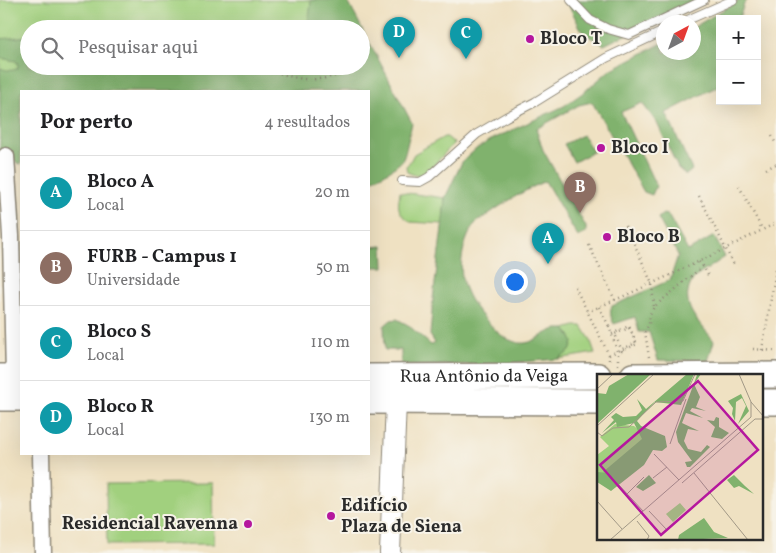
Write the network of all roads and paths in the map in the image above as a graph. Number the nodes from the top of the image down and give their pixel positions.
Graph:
1 (571, 0) edge
2 (704, 0) edge
3 (733, 0) edge
4 (699, 15) edge
5 (656, 35) edge
6 (285, 75) edge
7 (338, 75) edge
8 (772, 136) dead end
9 (776, 144) edge
10 (6, 156) dead end
11 (776, 164) edge
12 (766, 169) dead end
13 (402, 181) dead end
14 (740, 186) dead end
15 (699, 196) dead end
16 (776, 223) edge
17 (625, 226) dead end
18 (763, 230) junction
19 (16, 235) edge
20 (589, 245) dead end
21 (726, 249) junction
22 (699, 262) junction
23 (734, 265) dead end
24 (704, 266) junction
25 (776, 270) edge
26 (708, 278) dead end
27 (652, 284) junction
28 (575, 286) dead end
29 (615, 300) junction
30 (599, 307) junction
31 (654, 307) junction
32 (587, 312) junction
33 (613, 334) junction
34 (753, 349) dead end
35 (762, 350) junction
36 (618, 354) dead end
37 (649, 354) dead end
38 (776, 363) edge
39 (655, 374) edge
40 (396, 376) junction
41 (597, 376) edge
42 (370, 377) edge
43 (14, 382) edge
44 (0, 398) edge
45 (370, 401) edge
46 (396, 402) junction
47 (597, 402) edge
48 (41, 455) edge
49 (43, 553) edge
50 (390, 553) edge

1 - 2 lane
3 - 4 lane
5 - 13 lane
6 - 7 path
8 - 9 path
10 - 19 street
11 - 12 path
14 - 18 path
15 - 21 path
16 - 18 path
17 - 27 path
18 - 21 path
19 - 43 street
20 - 29 path
21 - 22 path
21 - 23 path
22 - 24 path
22 - 27 path
24 - 26 path
24 - 31 path
25 - 35 path
27 - 29 path
27 - 31 path
28 - 32 path
29 - 30 path
30 - 32 path
30 - 33 path, bridge
31 - 37 path
32 - 33 path
33 - 33 path, bridge
33 - 36 path, bridge
34 - 35 path
35 - 38 path
38 - 39 main road
40 - 41 main road, Rua Antônio da Veiga
40 - 42 main road, Rua Antônio da Veiga
40 - 46 main road
43 - 44 main road
45 - 46 main road, Rua Antônio da Veiga
46 - 47 main road, Rua Antônio da Veiga
46 - 50 street
48 - 49 street

